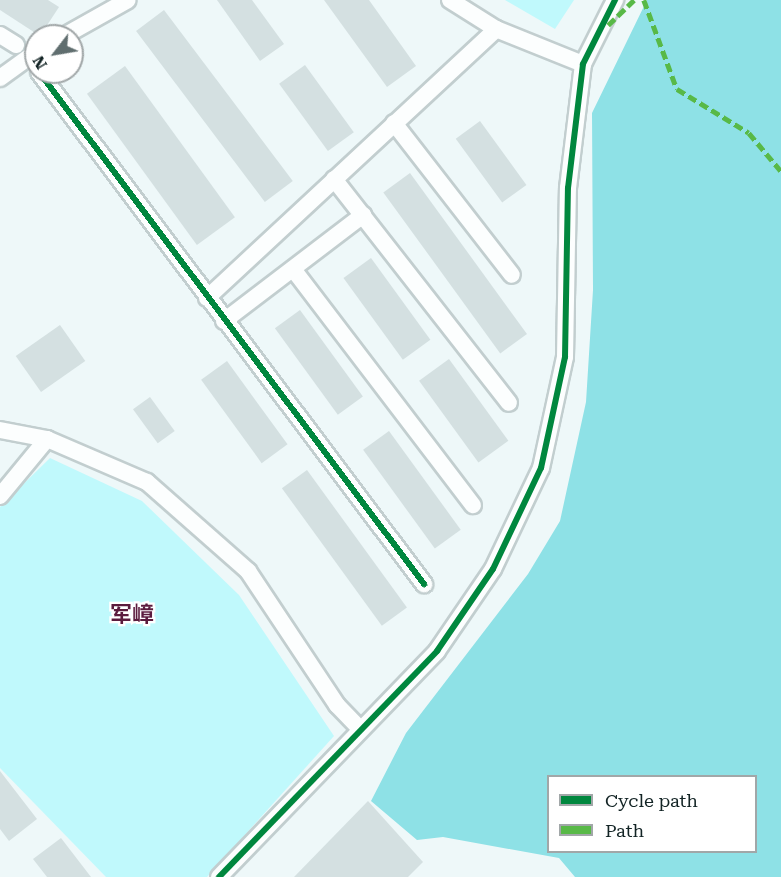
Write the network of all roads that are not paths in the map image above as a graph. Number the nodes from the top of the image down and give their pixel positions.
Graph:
1 (128, 0) edge
2 (450, 0) edge
3 (615, 0) edge
4 (84, 25) edge
5 (496, 29) junction
6 (0, 35) edge
7 (24, 54) edge
8 (24, 63) edge
9 (583, 64) junction
10 (0, 78) edge
11 (49, 84) edge
12 (394, 123) junction
13 (334, 179) junction
14 (363, 215) junction
15 (292, 269) junction
16 (512, 275) dead end
17 (207, 298) junction
18 (224, 321) junction
19 (509, 403) dead end
20 (0, 430) edge
21 (47, 439) junction
22 (0, 496) edge
23 (472, 505) dead end
24 (424, 584) dead end
25 (360, 729) junction
26 (219, 877) edge

1 - 4 street
2 - 5 street
3 - 9 street
5 - 9 street
5 - 12 street
6 - 7 street
8 - 10 street
9 - 25 street
11 - 17 street
12 - 13 street
12 - 16 street
13 - 14 street
13 - 17 street
14 - 15 street
14 - 19 street
15 - 18 street
15 - 23 street
17 - 18 street
18 - 24 street
20 - 21 street
21 - 22 street
21 - 25 street
25 - 26 street

